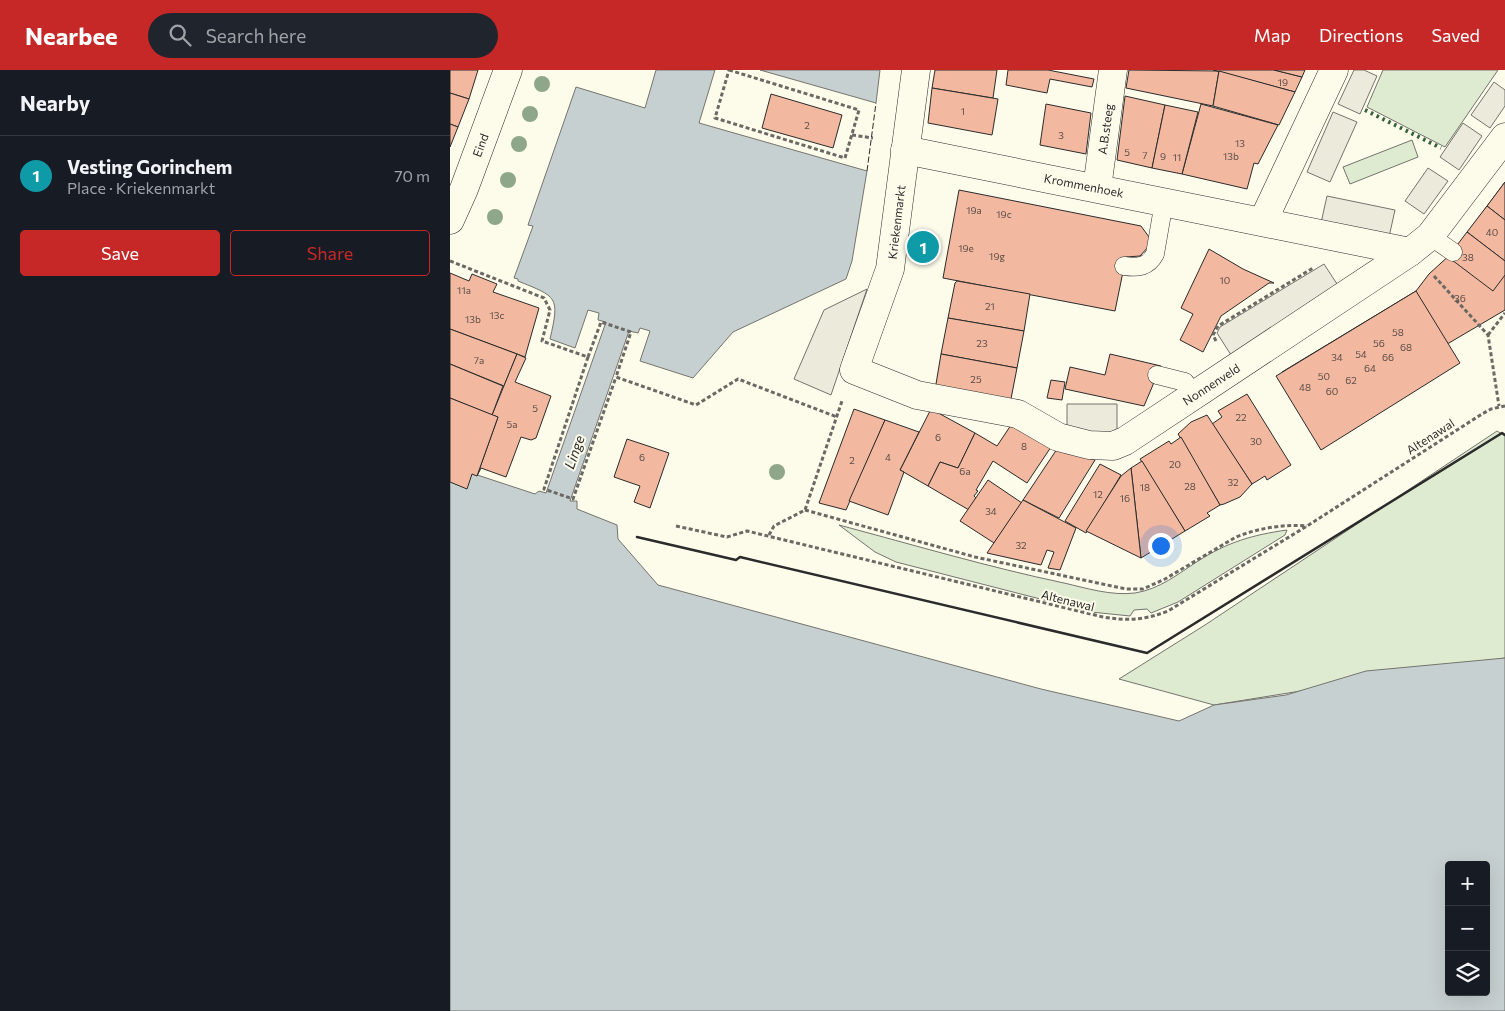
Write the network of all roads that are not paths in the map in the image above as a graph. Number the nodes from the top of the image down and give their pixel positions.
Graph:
1 (508, 70) edge
2 (916, 70) edge
3 (1113, 70) edge
4 (1334, 70) edge
5 (1505, 137) edge
6 (905, 150) junction
7 (1097, 188) junction
8 (1164, 202) junction
9 (450, 220) edge
10 (1263, 221) junction
11 (1423, 252) junction
12 (1453, 252) dead end
13 (1124, 266) dead end
14 (854, 370) joint
15 (1157, 375) dead end
16 (1194, 395) junction

1 - 9 street, Eind
2 - 6 street, Kriekenmarkt
3 - 7 street, A.B.steeg
4 - 10 street
5 - 11 street, Nonnenveld
6 - 7 street, Krommenhoek
6 - 14 street, Kriekenmarkt
7 - 8 street, Krommenhoek
8 - 10 street, Krommenhoek
8 - 13 lane
10 - 11 street, Krommenhoek
11 - 12 lane
11 - 16 street, Nonnenveld
14 - 16 street, Nonnenveld
15 - 16 lane

